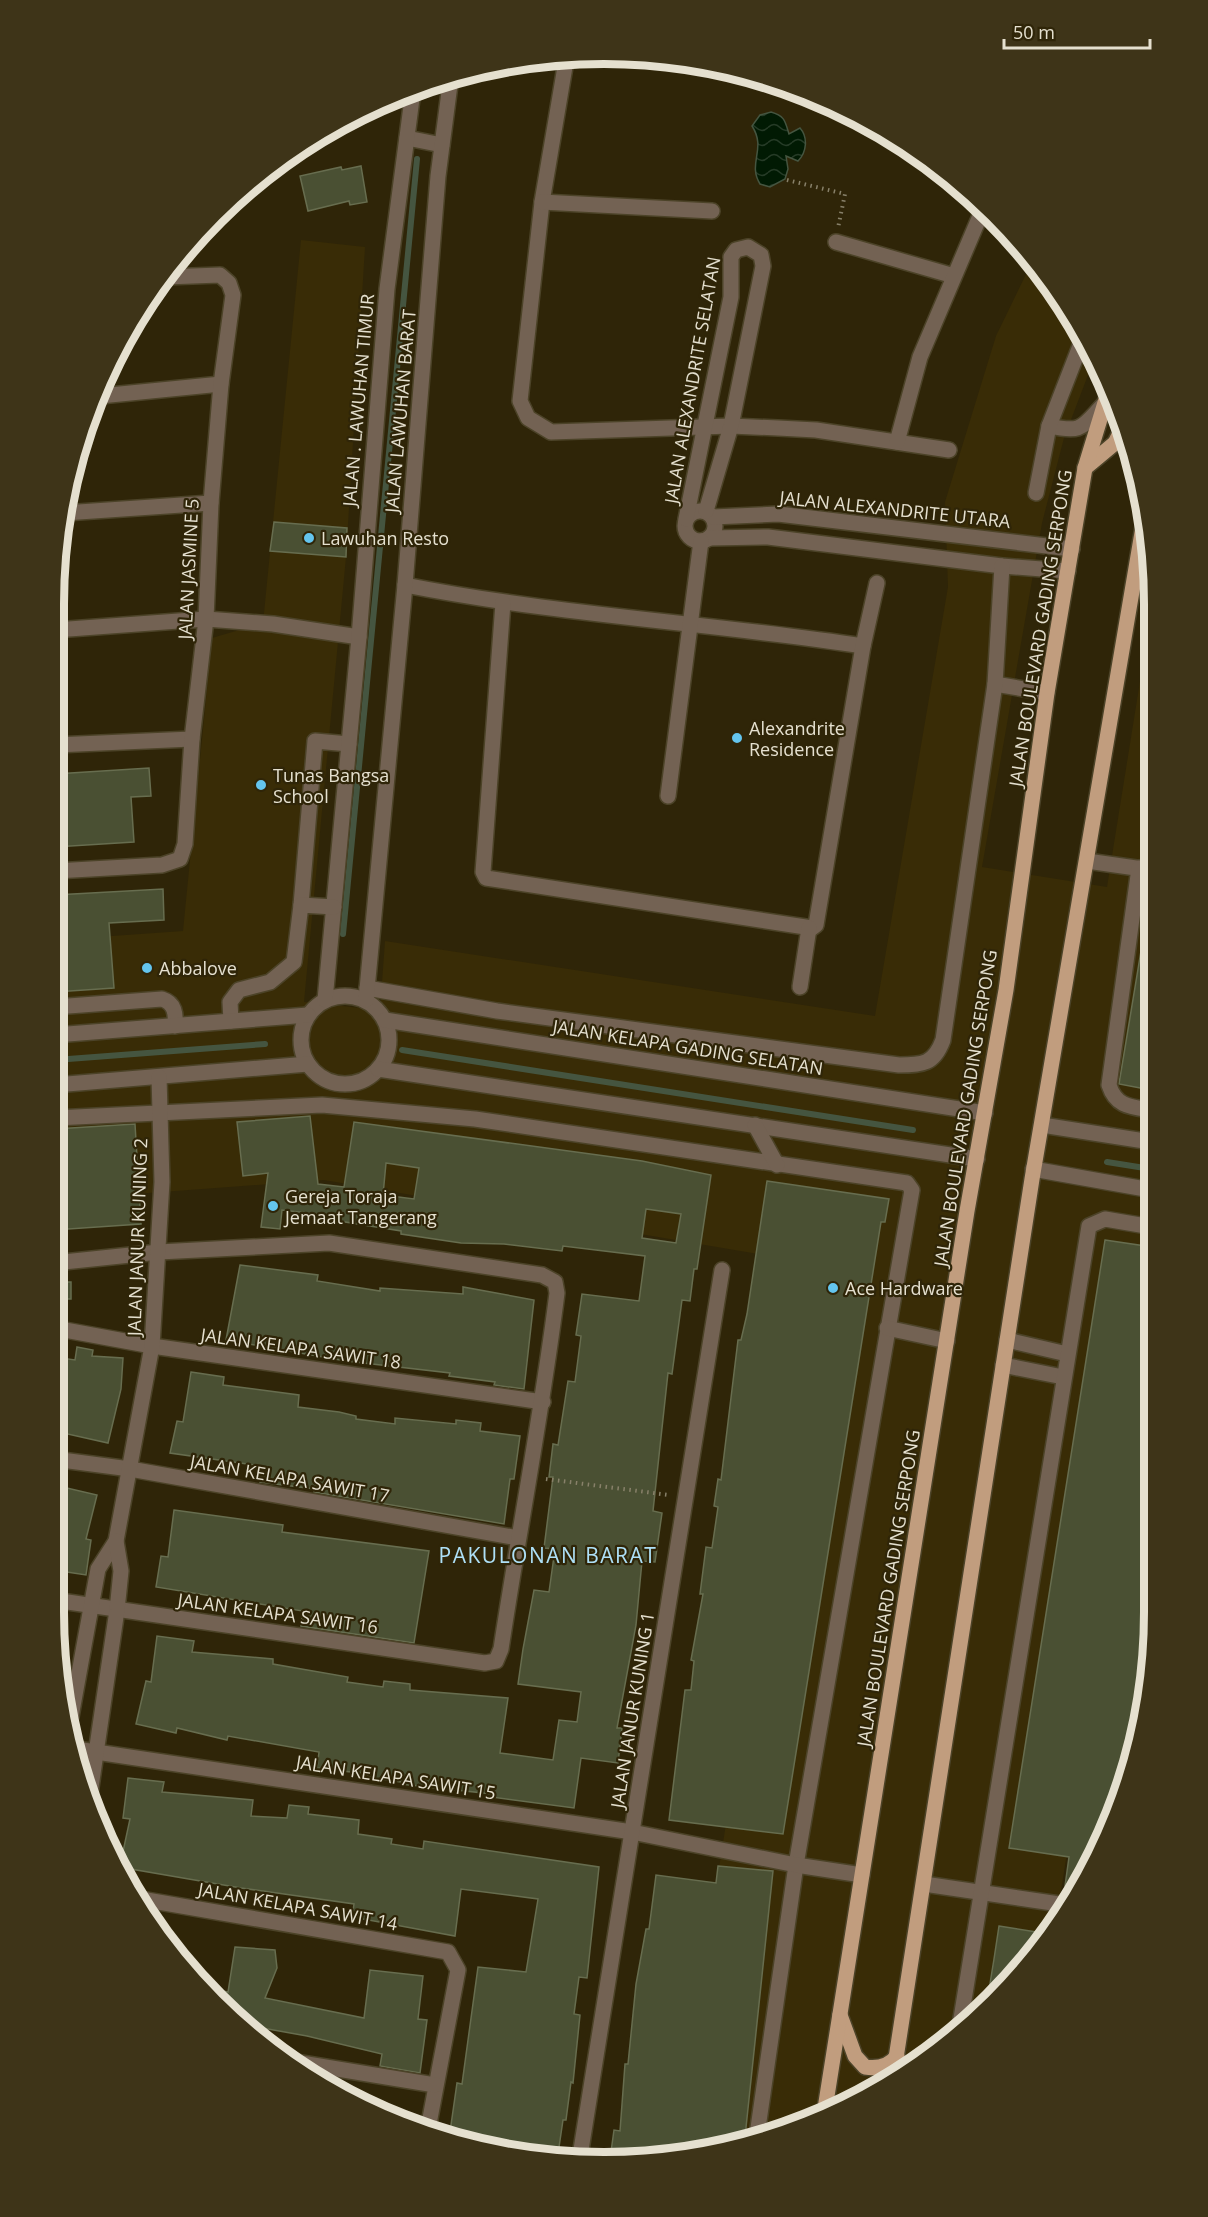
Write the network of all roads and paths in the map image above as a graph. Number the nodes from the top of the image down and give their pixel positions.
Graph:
1 (565, 66) edge
2 (450, 87) edge
3 (412, 101) edge
4 (407, 138) junction
5 (442, 145) junction
6 (787, 180) dead end
7 (542, 202) junction
8 (712, 211) dead end
9 (979, 217) edge
10 (836, 242) joint
11 (954, 276) junction
12 (176, 277) edge
13 (1079, 349) edge
14 (221, 384) junction
15 (107, 395) edge
16 (1104, 402) edge
17 (1104, 404) edge
18 (731, 426) junction
19 (1049, 426) junction
20 (703, 427) junction
21 (1117, 438) edge
22 (897, 442) junction
23 (949, 450) dead end
24 (1085, 468) junction
25 (1036, 493) dead end
26 (211, 502) junction
27 (73, 512) edge
28 (710, 514) junction
29 (686, 519) junction
30 (705, 540) junction
31 (1140, 548) edge
32 (1072, 549) junction
33 (1002, 566) junction
34 (1068, 571) junction
35 (877, 583) dead end
36 (405, 585) junction
37 (503, 603) junction
38 (206, 620) junction
39 (688, 626) junction
40 (64, 629) edge
41 (359, 637) junction
42 (863, 646) junction
43 (995, 684) junction
44 (1047, 693) junction
45 (192, 739) junction
46 (349, 744) junction
47 (64, 745) edge
48 (668, 796) dead end
49 (1088, 861) junction
50 (1144, 869) edge
51 (64, 870) edge
52 (301, 905) junction
53 (334, 907) junction
54 (809, 928) junction
55 (800, 987) dead end
56 (366, 994) junction
57 (325, 1000) junction
58 (64, 1006) edge
59 (497, 1011) junction
60 (308, 1015) junction
61 (385, 1020) junction
62 (231, 1021) junction
63 (175, 1026) junction
64 (64, 1034) edge
65 (492, 1036) junction
66 (308, 1064) junction
67 (378, 1069) junction
68 (159, 1077) junction
69 (64, 1084) edge
70 (1144, 1109) edge
71 (161, 1111) junction
72 (985, 1113) junction
73 (64, 1117) edge
74 (755, 1125) junction
75 (1042, 1125) junction
76 (1144, 1141) edge
77 (977, 1159) junction
78 (777, 1165) junction
79 (1034, 1169) junction
80 (1144, 1189) edge
81 (1144, 1226) edge
82 (159, 1252) junction
83 (64, 1262) edge
84 (722, 1270) dead end
85 (887, 1328) junction
86 (64, 1330) edge
87 (1007, 1340) junction
88 (947, 1341) junction
89 (152, 1346) junction
90 (1067, 1354) junction
91 (1003, 1365) junction
92 (1063, 1377) junction
93 (543, 1402) junction
94 (64, 1460) edge
95 (130, 1469) junction
96 (530, 1476) junction
97 (686, 1498) junction
98 (518, 1538) junction
99 (116, 1541) junction
100 (64, 1601) edge
101 (90, 1605) junction
102 (117, 1610) junction
103 (73, 1706) edge
104 (82, 1750) edge
105 (98, 1752) junction
106 (92, 1783) edge
107 (632, 1832) junction
108 (796, 1865) junction
109 (862, 1875) junction
110 (924, 1884) junction
111 (982, 1893) junction
112 (147, 1900) edge
113 (1058, 1904) edge
114 (840, 2013) junction
115 (961, 2018) edge
116 (307, 2064) edge
117 (896, 2064) edge
118 (435, 2085) junction
119 (826, 2104) edge
120 (429, 2123) edge
121 (758, 2130) edge
122 (581, 2151) edge

1 - 7 street
2 - 5 street, JALAN LAWUHAN BARAT
3 - 4 street, JALAN . LAWUHAN TIMUR
4 - 5 street
4 - 41 street, JALAN . LAWUHAN TIMUR
5 - 36 street, JALAN LAWUHAN BARAT
6 - 10 path
7 - 8 street
7 - 20 street
9 - 11 street
10 - 11 street
11 - 22 street
12 - 14 street, JALAN JASMINE 5
13 - 19 street
14 - 15 street
14 - 26 street, JALAN JASMINE 5
16 - 19 street
17 - 24 main road, JALAN BOULEVARD GADING SERPONG
18 - 20 street
18 - 20 street, JALAN ALEXANDRITE SELATAN
18 - 22 street
18 - 28 street, JALAN ALEXANDRITE SELATAN
19 - 25 street
20 - 29 street, JALAN ALEXANDRITE SELATAN
21 - 24 main road
22 - 23 street
24 - 32 main road, JALAN BOULEVARD GADING SERPONG
26 - 27 street
26 - 38 street, JALAN JASMINE 5
28 - 29 street
28 - 30 street
28 - 32 street, JALAN ALEXANDRITE UTARA
29 - 30 street
30 - 33 street
30 - 39 street
31 - 49 main road
32 - 34 main road, JALAN BOULEVARD GADING SERPONG
33 - 34 street
33 - 43 street
34 - 44 main road, JALAN BOULEVARD GADING SERPONG
35 - 42 street
36 - 37 street
36 - 56 street, JALAN LAWUHAN BARAT
37 - 39 street
37 - 54 street
38 - 40 street
38 - 41 street
38 - 45 street, JALAN JASMINE 5
39 - 42 street
39 - 48 street
41 - 46 street, JALAN . LAWUHAN TIMUR
42 - 54 street
43 - 44 street
43 - 59 street
44 - 72 main road, JALAN BOULEVARD GADING SERPONG
45 - 47 street
45 - 51 street, JALAN JASMINE 5
46 - 52 street
46 - 53 street, JALAN . LAWUHAN TIMUR
49 - 50 street
49 - 75 main road
50 - 70 street
52 - 53 street
52 - 62 street
53 - 57 street, JALAN . LAWUHAN TIMUR
54 - 55 street
56 - 57 street
56 - 59 street
56 - 61 street
57 - 60 street
58 - 63 street
59 - 65 street
60 - 62 street
60 - 66 street
61 - 65 street, JALAN KELAPA GADING SELATAN
61 - 67 street
62 - 63 street
63 - 64 street
65 - 72 street, JALAN KELAPA GADING SELATAN
66 - 67 street
66 - 68 street
67 - 74 street
68 - 69 street
68 - 71 street, JALAN JANUR KUNING 2
71 - 73 street
71 - 78 street
71 - 82 street, JALAN JANUR KUNING 2
72 - 77 main road, JALAN BOULEVARD GADING SERPONG
74 - 77 street
74 - 78 street
75 - 76 street
75 - 79 main road
77 - 88 main road, JALAN BOULEVARD GADING SERPONG
78 - 85 street
79 - 80 street
79 - 87 main road
81 - 90 street
82 - 83 street
82 - 89 street, JALAN JANUR KUNING 2
82 - 93 street
84 - 97 street, JALAN JANUR KUNING 1
85 - 88 street
85 - 108 street
86 - 89 street, JALAN KELAPA SAWIT 18
87 - 90 street
87 - 91 main road
88 - 109 main road, JALAN BOULEVARD GADING SERPONG
89 - 93 street, JALAN KELAPA SAWIT 18
89 - 95 street, JALAN JANUR KUNING 2
90 - 92 street
91 - 92 street
91 - 110 main road
92 - 111 street
93 - 96 street
94 - 95 street, JALAN KELAPA SAWIT 17
95 - 98 street, JALAN KELAPA SAWIT 17
95 - 99 street, JALAN JANUR KUNING 2
96 - 97 path
96 - 98 street
97 - 107 street, JALAN JANUR KUNING 1
98 - 102 street, JALAN KELAPA SAWIT 16
99 - 101 street, JALAN JANUR KUNING 2
99 - 102 street, JALAN JANUR KUNING 2
100 - 101 street, JALAN KELAPA SAWIT 16
101 - 102 street, JALAN KELAPA SAWIT 16
101 - 103 street, JALAN JANUR KUNING 2
102 - 105 street, JALAN JANUR KUNING 2
104 - 105 street, JALAN KELAPA SAWIT 15
105 - 106 street, JALAN JANUR KUNING 2
105 - 107 street, JALAN KELAPA SAWIT 15
107 - 108 street, JALAN KELAPA SAWIT 15
107 - 122 street, JALAN JANUR KUNING 1
108 - 109 street, JALAN KELAPA SAWIT 15
108 - 121 street
109 - 114 main road, JALAN BOULEVARD GADING SERPONG
110 - 111 street
110 - 117 main road
111 - 113 street
111 - 115 street
112 - 118 street, JALAN KELAPA SAWIT 14
114 - 117 main road
114 - 119 main road, JALAN BOULEVARD GADING SERPONG
116 - 118 street
118 - 120 street

